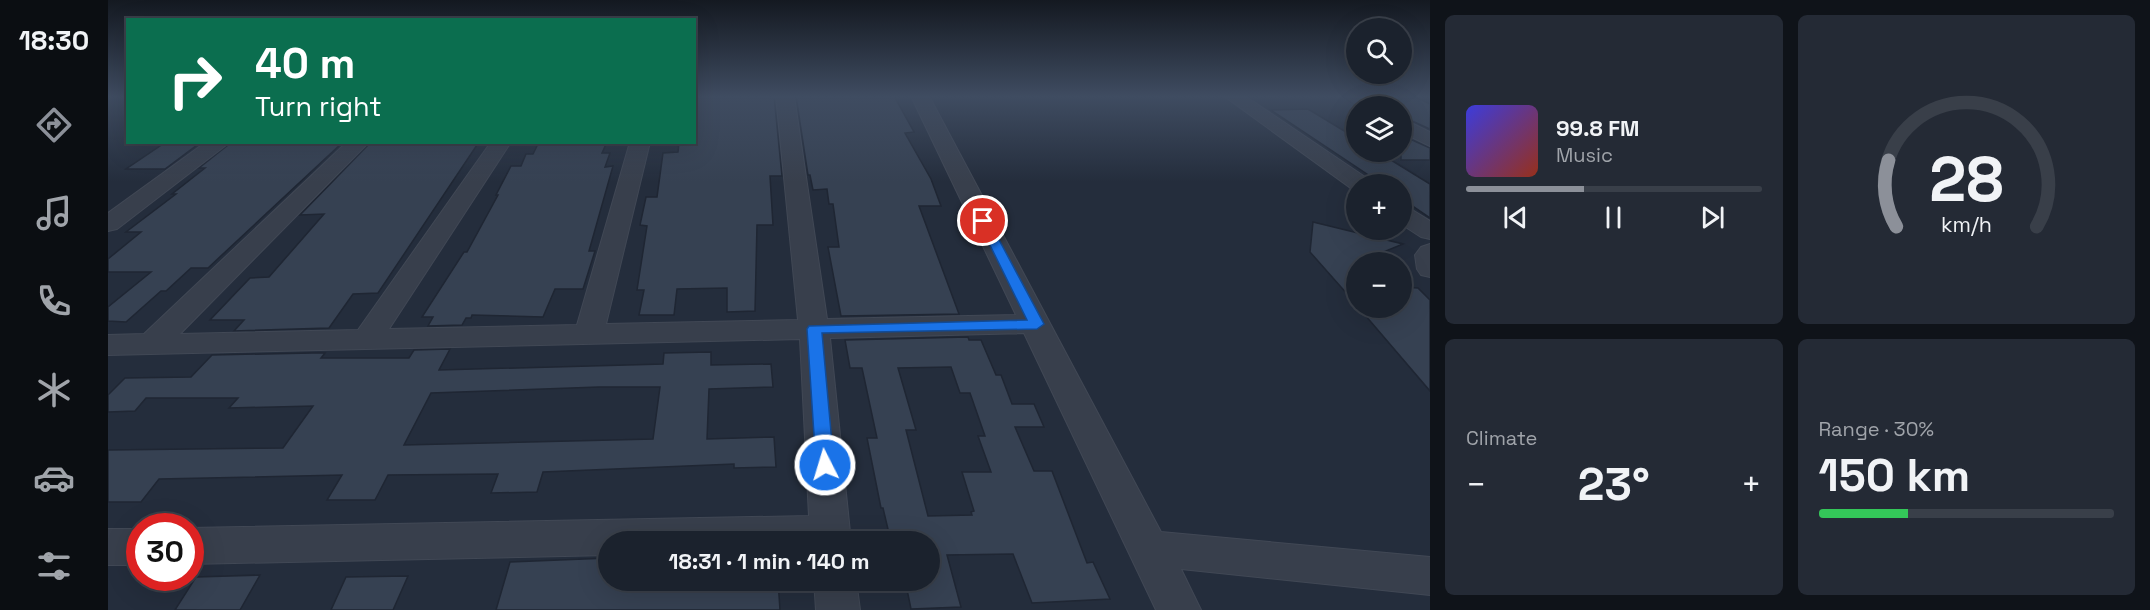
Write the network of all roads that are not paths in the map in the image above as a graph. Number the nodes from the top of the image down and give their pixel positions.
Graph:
1 (789, 124) edge
2 (935, 124) edge
3 (1274, 124) edge
4 (1412, 130) edge
5 (1430, 140) edge
6 (217, 144) edge
7 (356, 144) edge
8 (500, 144) edge
9 (639, 144) edge
10 (1346, 174) edge
11 (1412, 220) edge
12 (108, 224) edge
13 (1430, 232) edge
14 (1430, 252) edge
15 (1430, 268) edge
16 (1037, 324) junction
17 (814, 329) junction
18 (589, 334) junction
19 (367, 339) junction
20 (108, 345) edge
21 (151, 345) junction
22 (831, 531) edge
23 (598, 540) edge
24 (204, 546) edge
25 (108, 547) edge
26 (126, 547) edge
27 (1146, 548) junction
28 (1430, 576) edge
29 (836, 591) edge
30 (838, 610) edge
31 (1179, 610) edge

1 - 17 street
2 - 16 street
3 - 10 street
4 - 5 street
6 - 12 street
7 - 21 street
8 - 19 street
9 - 18 street
11 - 13 street
14 - 15 street
16 - 17 street
16 - 27 street
17 - 18 street
17 - 22 street
18 - 19 street
19 - 21 street
20 - 21 street
23 - 24 street
25 - 26 street
27 - 28 street
27 - 31 street
29 - 30 street

